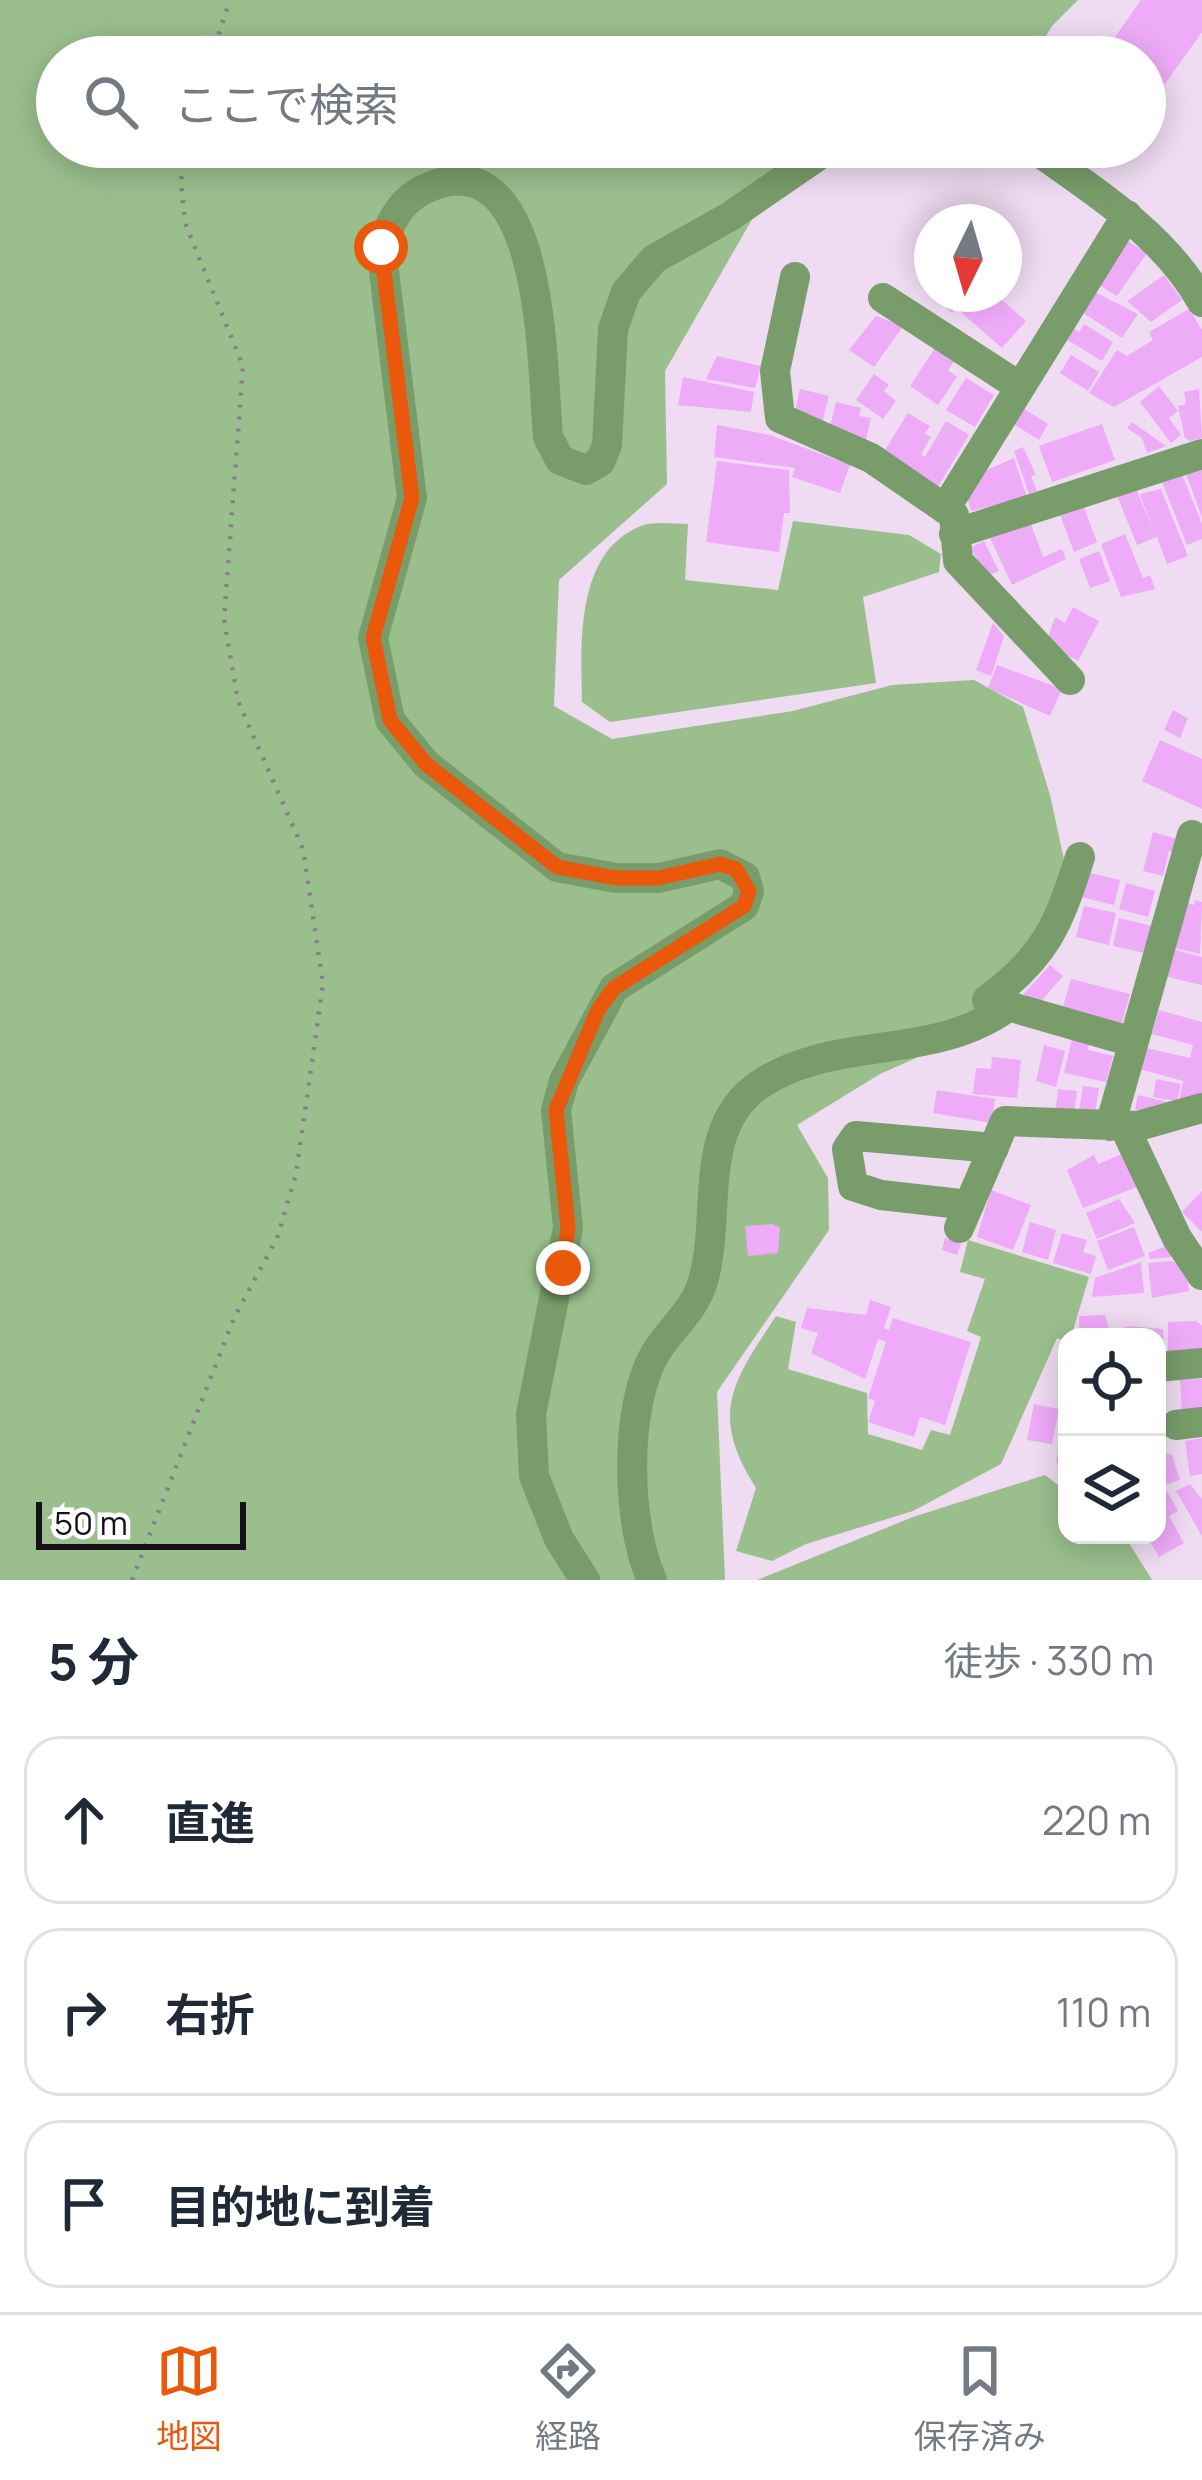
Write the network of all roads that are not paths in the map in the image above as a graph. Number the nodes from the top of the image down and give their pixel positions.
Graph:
1 (801, 168) edge
2 (1062, 168) edge
3 (1126, 215) junction
4 (795, 277) dead end
5 (883, 298) dead end
6 (1202, 302) edge
7 (1020, 387) junction
8 (1202, 454) edge
9 (949, 521) junction
10 (1070, 680) dead end
11 (1192, 835) dead end
12 (1080, 856) dead end
13 (1190, 888) edge
14 (1009, 1006) junction
15 (1133, 1042) junction
16 (1202, 1108) edge
17 (1117, 1126) junction
18 (994, 1148) junction
19 (1202, 1275) edge
20 (1202, 1363) edge
21 (1166, 1366) edge
22 (586, 1580) edge
23 (652, 1580) edge

1 - 22 street
2 - 3 street
3 - 6 street
3 - 7 street
4 - 9 street
5 - 7 street
7 - 9 street
8 - 9 street
9 - 10 street
11 - 13 street
12 - 14 street
13 - 15 street
14 - 15 street
14 - 23 street
15 - 17 street
16 - 17 street
17 - 18 street
17 - 19 street
18 - 18 street
20 - 21 street

